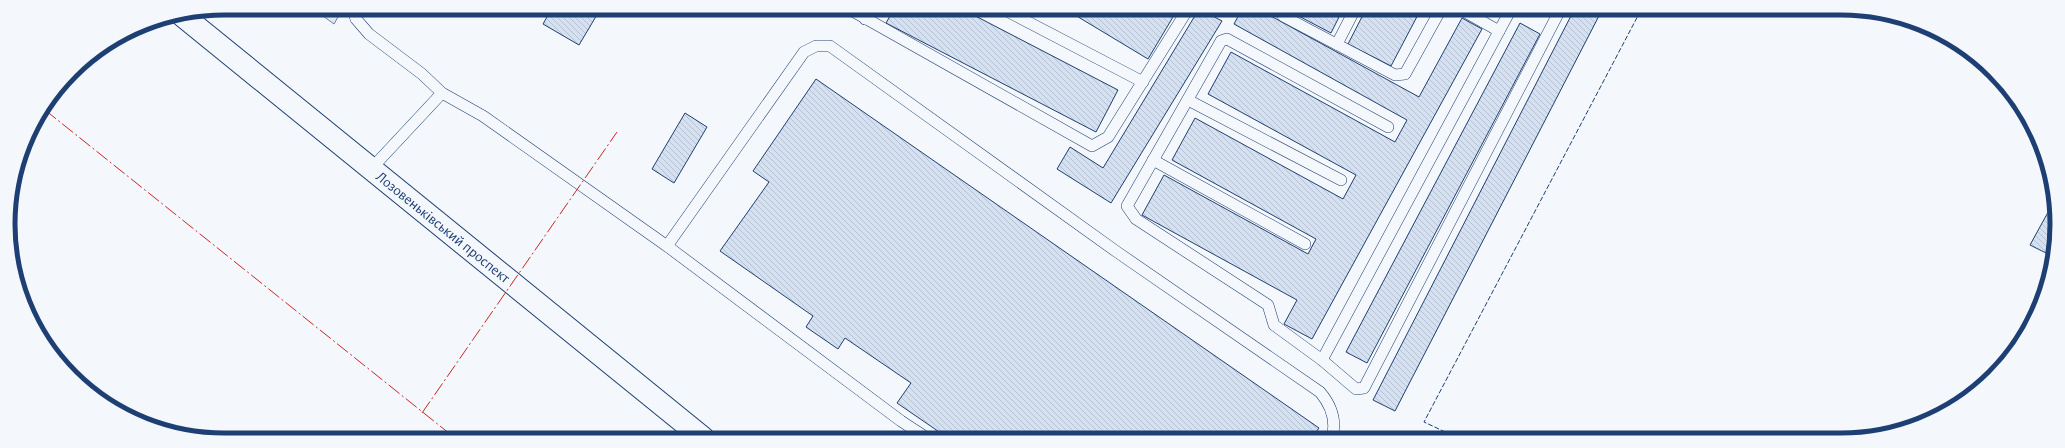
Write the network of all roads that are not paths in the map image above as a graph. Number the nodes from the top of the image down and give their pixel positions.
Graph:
1 (355, 15) edge
2 (858, 15) edge
3 (867, 15) edge
4 (1023, 15) edge
5 (1183, 15) edge
6 (1283, 15) edge
7 (1352, 15) edge
8 (1438, 15) edge
9 (1470, 15) edge
10 (1508, 15) edge
11 (1557, 15) edge
12 (186, 19) edge
13 (864, 19) junction
14 (1499, 32) junction
15 (1337, 44) junction
16 (1143, 82) junction
17 (442, 93) junction
18 (1188, 100) junction
19 (1388, 127) dead end
20 (1153, 160) junction
21 (371, 169) junction
22 (1341, 180) dead end
23 (1305, 244) dead end
24 (667, 246) junction
25 (1322, 360) junction
26 (697, 433) edge
27 (919, 433) edge
28 (1333, 433) edge

1 - 17 lane
2 - 13 lane
3 - 13 lane
4 - 16 lane
5 - 16 lane
6 - 15 lane
7 - 15 lane
8 - 15 lane
9 - 14 lane
10 - 14 lane
11 - 25 lane
12 - 21 highway, Лозовеньківський проспект
13 - 16 lane
14 - 25 lane
17 - 21 lane
17 - 24 lane
18 - 19 lane
18 - 20 lane
18 - 22 lane
20 - 23 lane
20 - 25 lane
21 - 26 highway, Лозовеньківський проспект
24 - 27 lane
24 - 28 lane

